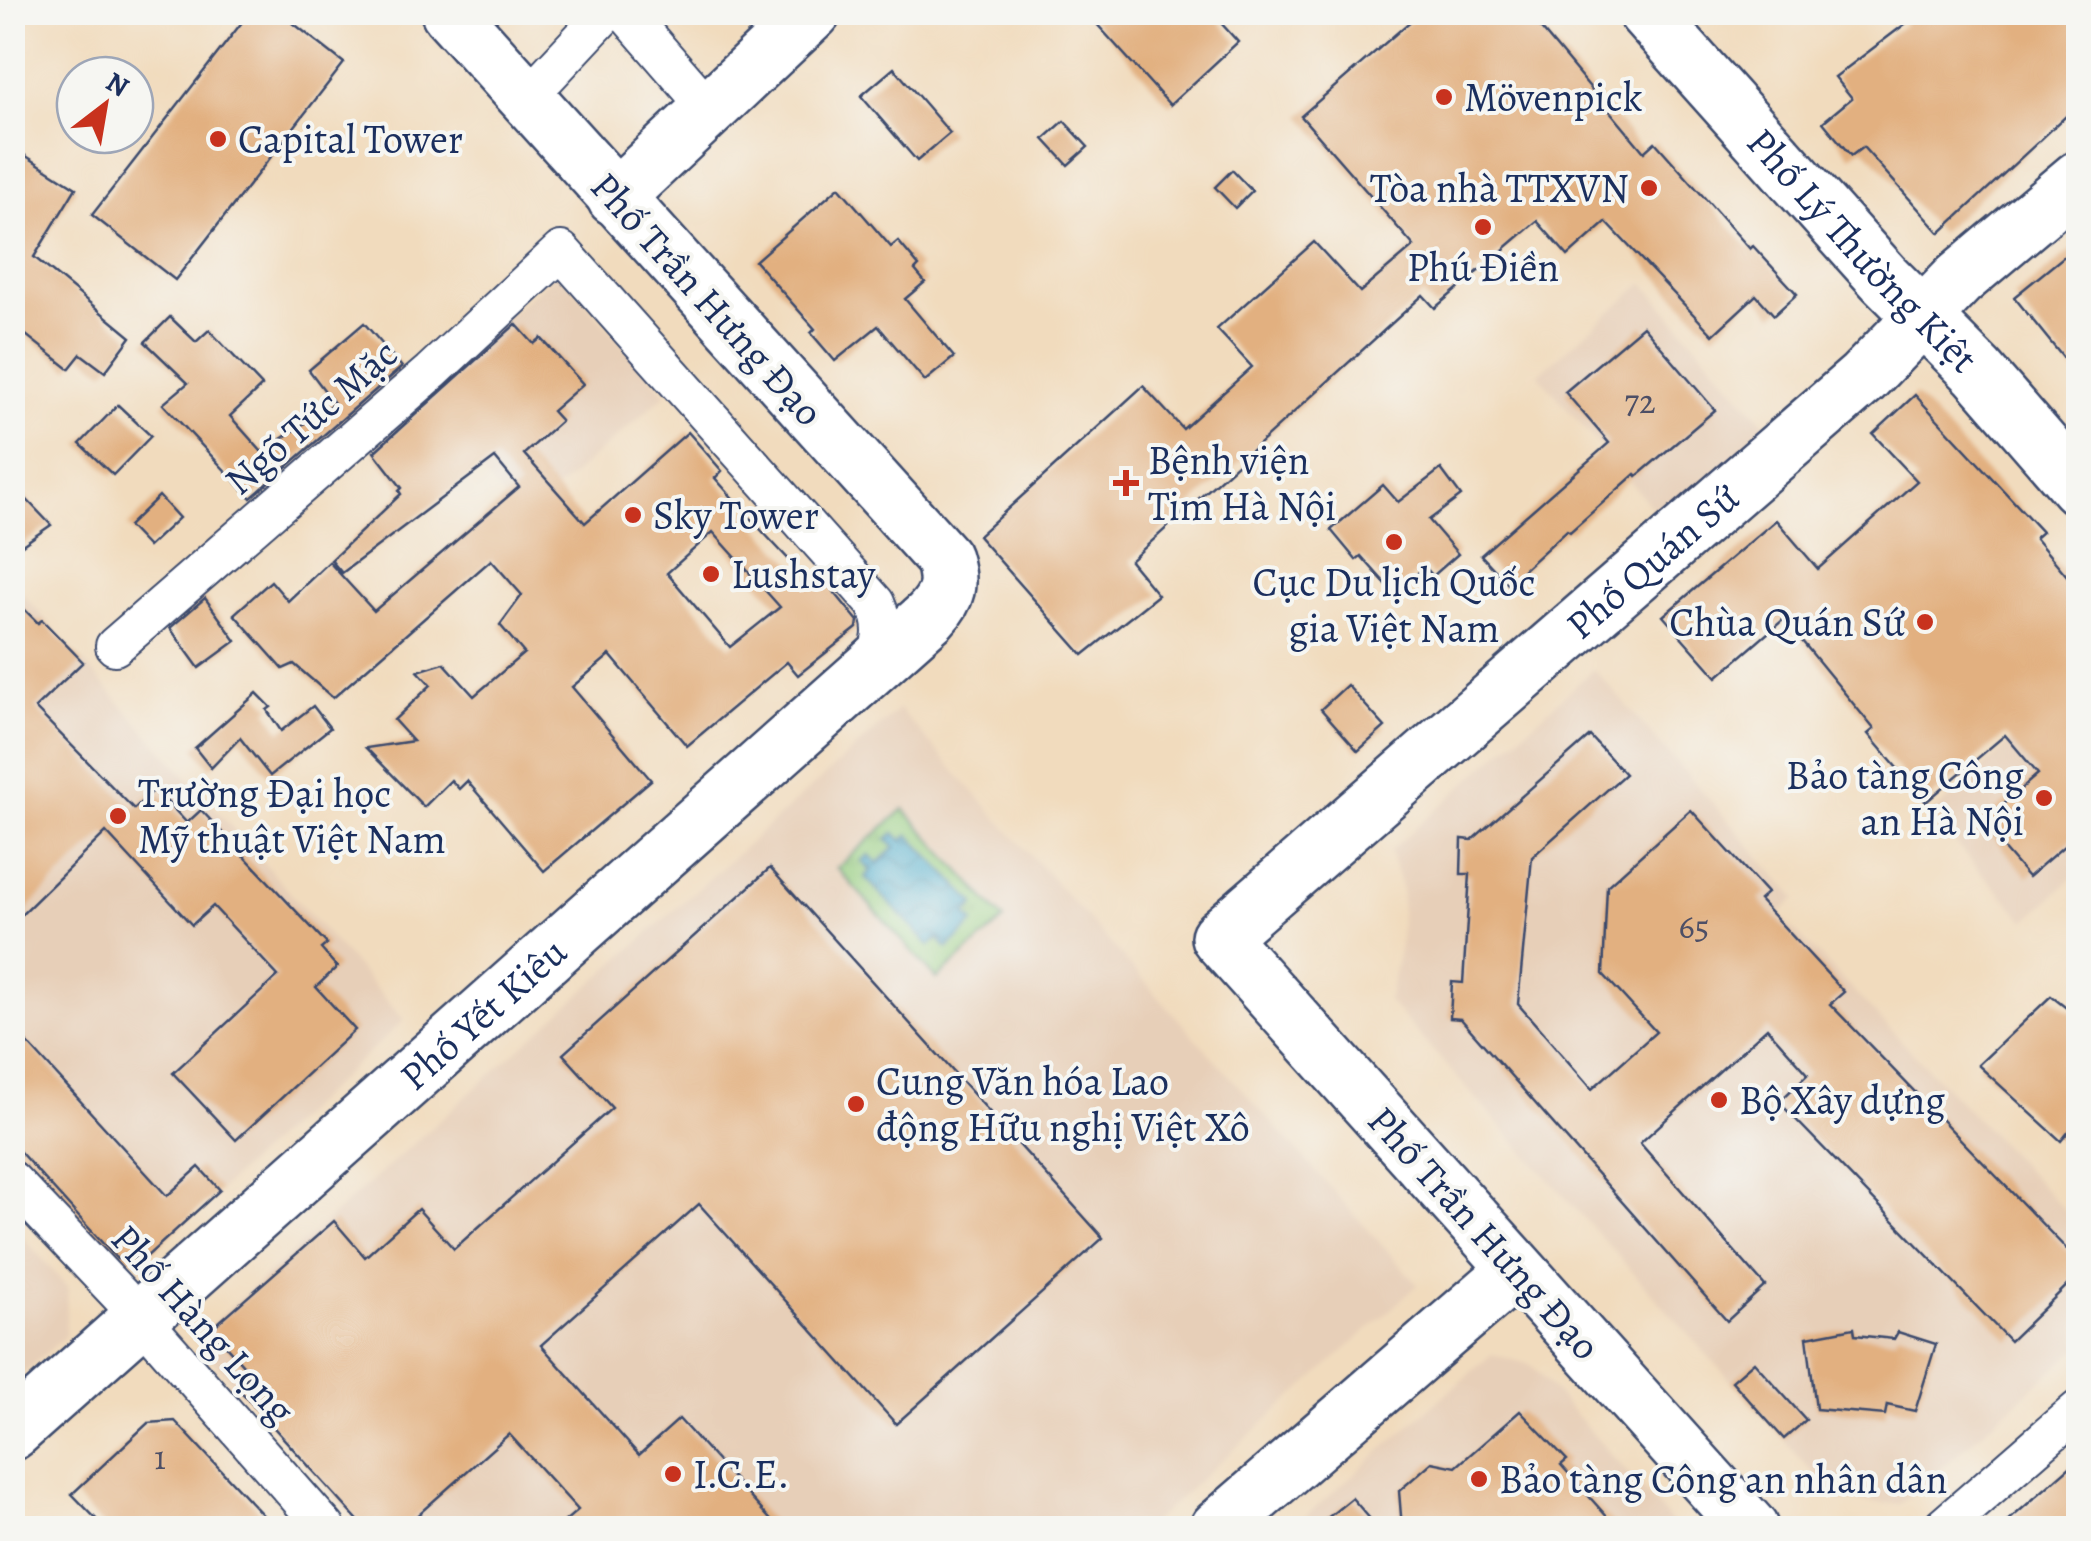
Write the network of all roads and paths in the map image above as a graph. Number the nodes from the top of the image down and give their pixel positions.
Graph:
1 (449, 12) edge
2 (608, 12) edge
3 (625, 12) edge
4 (813, 12) edge
5 (1646, 12) edge
6 (546, 76) dead end
7 (708, 109) junction
8 (2078, 179) edge
9 (615, 198) junction
10 (1922, 317) junction
11 (2078, 486) edge
12 (948, 592) joint
13 (115, 646) dead end
14 (864, 674) junction
15 (1219, 936) joint
16 (12, 1181) edge
17 (1516, 1270) junction
18 (140, 1320) junction
19 (2078, 1410) edge
20 (12, 1432) edge
21 (326, 1528) edge
22 (1218, 1528) edge
23 (1750, 1528) edge
24 (1942, 1528) edge

1 - 9 street, Phố Trần Hưng Đạo
2 - 6 street
3 - 7 street
4 - 7 street
5 - 10 street, Phố Lý Thường Kiệt
7 - 9 street
8 - 10 street, Phố Quán Sứ
9 - 12 street, Phố Trần Hưng Đạo
10 - 11 street, Phố Lý Thường Kiệt
10 - 15 street, Phố Quán Sứ
12 - 14 street, Phố Yết Kiêu
13 - 14 street, Ngõ Tức Mặc
14 - 18 street, Phố Yết Kiêu
15 - 17 street, Phố Trần Hưng Đạo
16 - 18 street, Phố Hàng Lọng
17 - 22 street
17 - 23 street, Phố Trần Hưng Đạo
18 - 20 street, Phố Yết Kiêu
18 - 21 street, Phố Hàng Lọng
19 - 24 street

